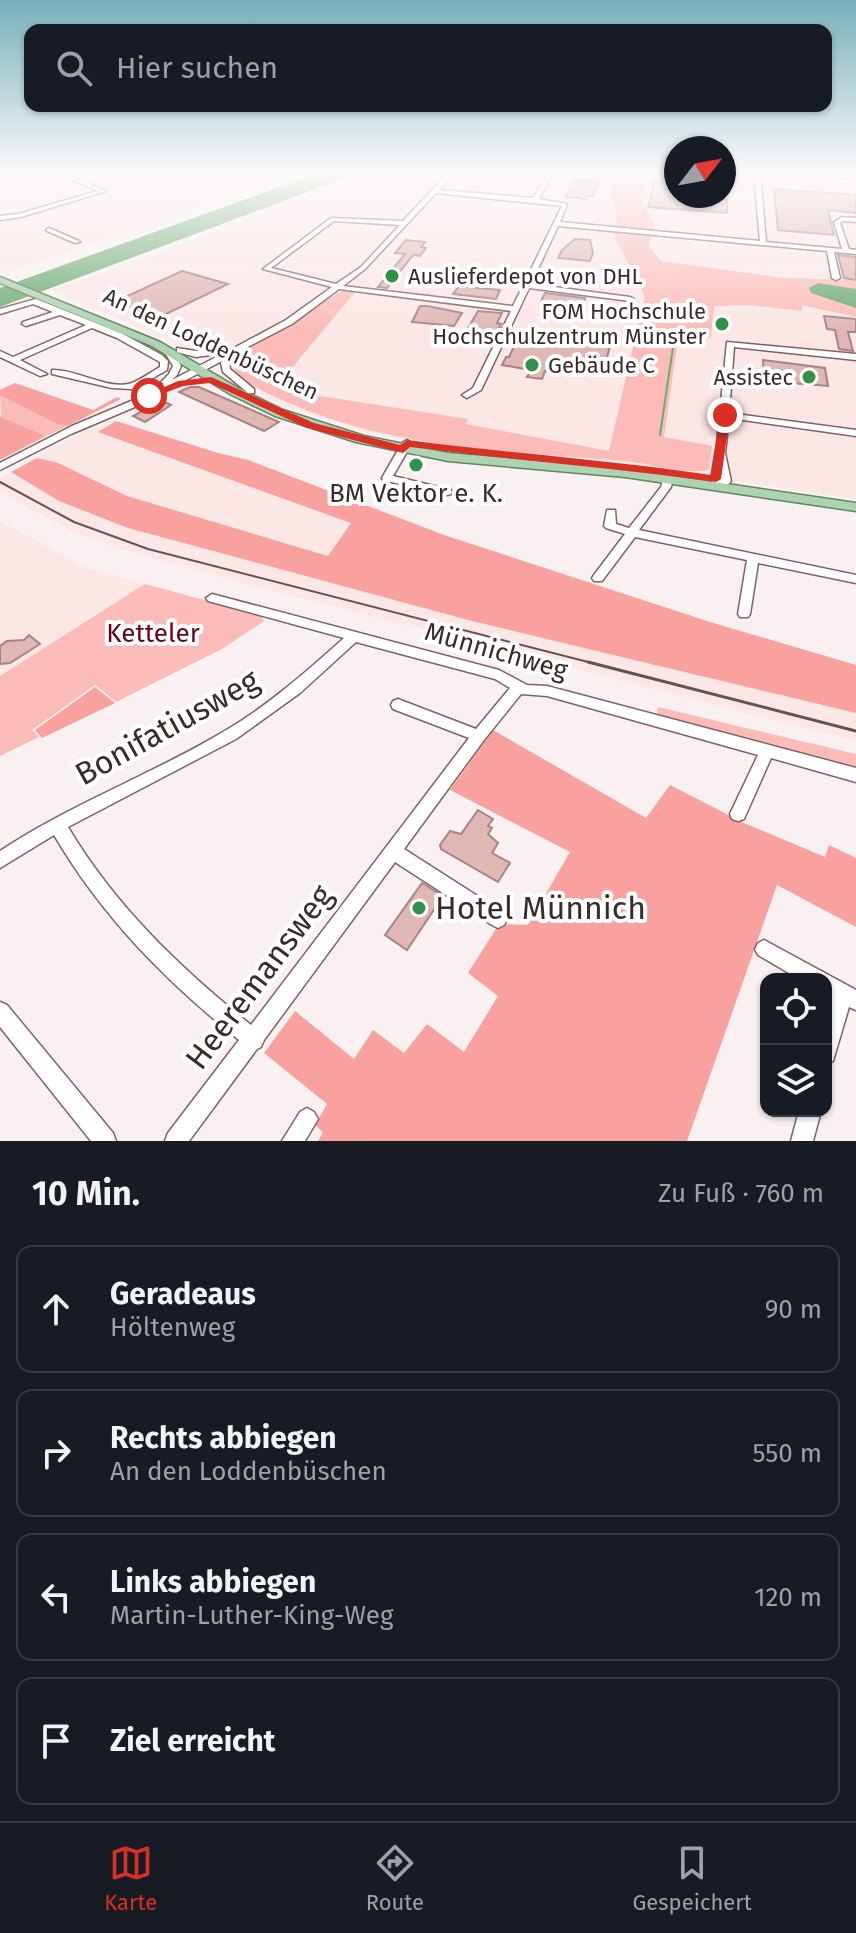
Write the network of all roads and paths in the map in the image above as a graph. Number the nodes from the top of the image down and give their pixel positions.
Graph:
1 (323, 226) edge
2 (403, 226) edge
3 (557, 226) edge
4 (582, 226) edge
5 (762, 226) edge
6 (838, 226) edge
7 (49, 230) dead end
8 (77, 242) dead end
9 (763, 243) junction
10 (830, 250) junction
11 (846, 251) junction
12 (856, 252) edge
13 (0, 273) edge
14 (836, 278) dead end
15 (9, 281) edge
16 (527, 286) junction
17 (339, 287) junction
18 (630, 299) dead end
19 (516, 309) junction
20 (0, 312) edge
21 (60, 312) junction
22 (26, 324) dead end
23 (92, 325) junction
24 (174, 350) junction
25 (230, 352) junction
26 (0, 354) edge
27 (856, 357) edge
28 (13, 360) junction
29 (201, 367) junction
30 (55, 372) dead end
31 (43, 374) dead end
32 (221, 383) junction
33 (166, 384) junction
34 (133, 386) junction
35 (251, 391) junction
36 (146, 395) junction
37 (467, 395) dead end
38 (725, 415) junction
39 (856, 433) edge
40 (405, 446) junction
41 (0, 467) edge
42 (668, 479) junction
43 (721, 482) junction
44 (447, 492) dead end
45 (856, 501) edge
46 (856, 507) edge
47 (611, 512) dead end
48 (634, 533) junction
49 (753, 559) junction
50 (598, 578) dead end
51 (856, 579) edge
52 (212, 598) dead end
53 (744, 614) dead end
54 (354, 636) junction
55 (519, 687) junction
56 (398, 705) dead end
57 (479, 736) junction
58 (767, 751) junction
59 (856, 775) edge
60 (738, 814) dead end
61 (57, 824) junction
62 (393, 851) junction
63 (0, 860) edge
64 (498, 919) dead end
65 (764, 949) dead end
66 (807, 973) edge
67 (842, 992) edge
68 (0, 1012) edge
69 (254, 1040) junction
70 (828, 1045) edge
71 (808, 1117) edge
72 (307, 1119) dead end
73 (105, 1141) edge
74 (176, 1141) edge
75 (293, 1141) edge
76 (802, 1141) edge

1 - 17 street
2 - 17 street
3 - 16 street
4 - 9 street
5 - 9 street
6 - 11 street
7 - 8 street
9 - 10 street
10 - 11 street
10 - 14 street
11 - 12 street
13 - 15 main road, An den Loddenbüschen
15 - 24 main road, An den Loddenbüschen
16 - 18 street
16 - 19 street
17 - 19 street
17 - 25 street
19 - 37 street
20 - 21 street, An den Loddenbüschen
21 - 22 street
21 - 23 street, An den Loddenbüschen
23 - 28 street, An den Loddenbüschen
23 - 34 street, An den Loddenbüschen
24 - 25 street
24 - 29 main road, An den Loddenbüschen
24 - 33 street
25 - 29 street
25 - 35 street
26 - 28 street
27 - 38 street
28 - 31 street
29 - 32 main road, An den Loddenbüschen
29 - 33 street
29 - 35 main road, An den Loddenbüschen
30 - 34 street
32 - 33 street
32 - 40 main road, An den Loddenbüschen
33 - 36 street
34 - 36 street
35 - 40 main road, An den Loddenbüschen
36 - 41 street
38 - 39 street
38 - 43 street
40 - 42 main road, An den Loddenbüschen
40 - 43 main road, An den Loddenbüschen
40 - 44 street
42 - 43 main road, An den Loddenbüschen
42 - 48 street
43 - 45 main road, An den Loddenbüschen
43 - 46 main road, An den Loddenbüschen
47 - 48 street
48 - 49 street
48 - 50 street
49 - 51 street
49 - 53 street
52 - 54 street, Münnichweg
54 - 55 street, Münnichweg
54 - 61 street, Bonifatiusweg
55 - 57 street, Heeremansweg
55 - 58 street, Münnichweg
56 - 57 street
57 - 62 street, Heeremansweg
58 - 59 street, Münnichweg
58 - 60 street
61 - 63 street, Bonifatiusweg
61 - 69 street
62 - 64 street
62 - 69 street, Heeremansweg
65 - 66 street
67 - 70 street
68 - 73 street
69 - 74 street, Heeremansweg
71 - 76 street
72 - 75 street

